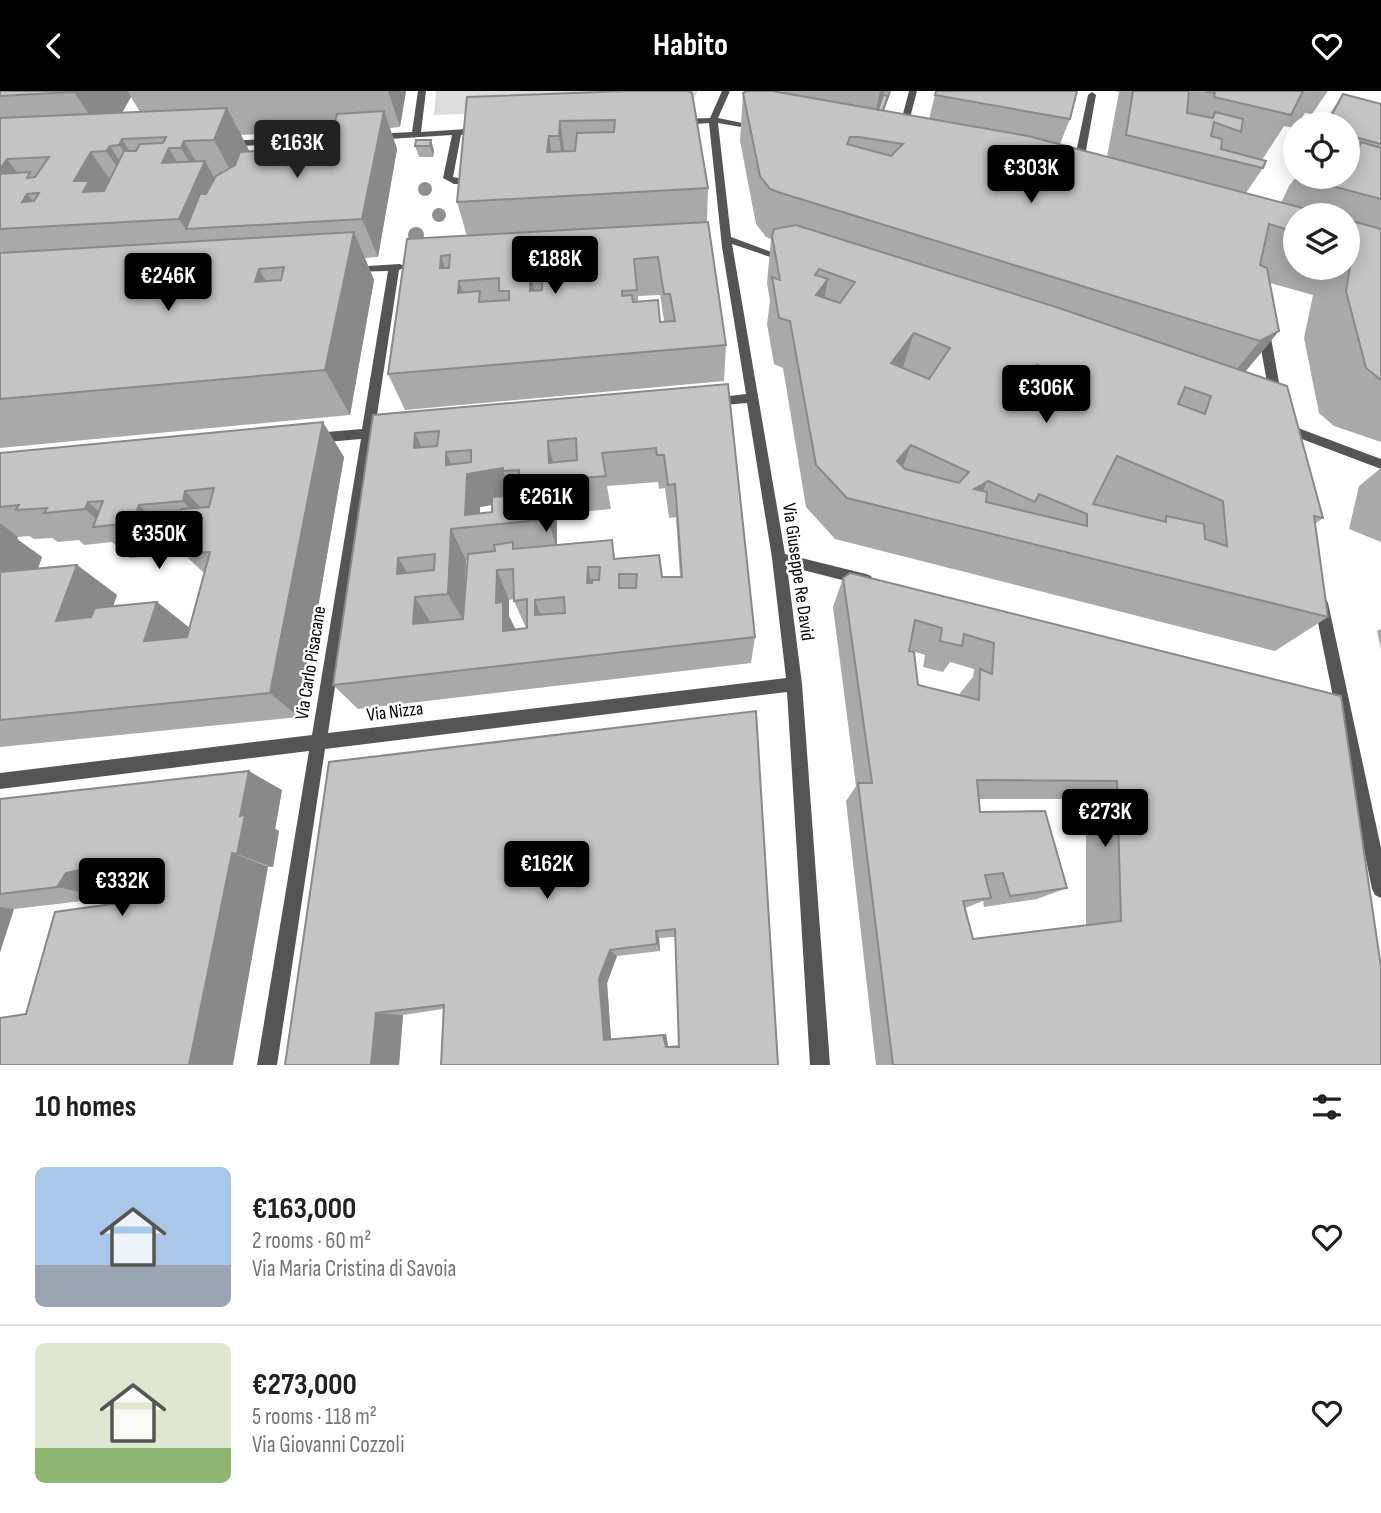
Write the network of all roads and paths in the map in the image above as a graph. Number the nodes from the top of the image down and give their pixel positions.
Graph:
1 (422, 91) edge
2 (726, 91) edge
3 (913, 91) edge
4 (1092, 95) dead end
5 (713, 120) junction
6 (668, 123) edge
7 (775, 130) edge
8 (489, 131) edge
9 (457, 132) junction
10 (416, 134) junction
11 (369, 137) edge
12 (355, 138) edge
13 (900, 139) edge
14 (220, 145) edge
15 (1077, 173) edge
16 (467, 182) edge
17 (723, 245) junction
18 (800, 264) edge
19 (340, 271) edge
20 (1265, 338) edge
21 (751, 398) junction
22 (696, 403) edge
23 (395, 431) edge
24 (368, 433) junction
25 (300, 440) edge
26 (1381, 464) edge
27 (779, 558) junction
28 (1317, 583) edge
29 (887, 585) edge
30 (794, 684) junction
31 (318, 743) junction
32 (0, 781) edge
33 (1381, 889) edge
34 (267, 1065) edge
35 (820, 1065) edge

1 - 10 street
2 - 5 street
3 - 13 street
4 - 15 street
5 - 6 street
5 - 7 street
5 - 17 street, Via Giuseppe Re David
8 - 9 street
9 - 10 street
9 - 16 street
10 - 11 street
12 - 14 street
17 - 18 street
17 - 21 street, Via Giuseppe Re David
19 - 24 street, Via Carlo Pisacane
20 - 26 street
21 - 22 street
21 - 27 street, Via Giuseppe Re David
23 - 24 street
24 - 25 street
24 - 31 street, Via Carlo Pisacane
27 - 29 street
27 - 30 street, Via Giuseppe Re David
28 - 33 street
30 - 31 street, Via Nizza
30 - 35 street, Via Giuseppe Re David
31 - 32 street, Via Nizza
31 - 34 street, Via Carlo Pisacane

